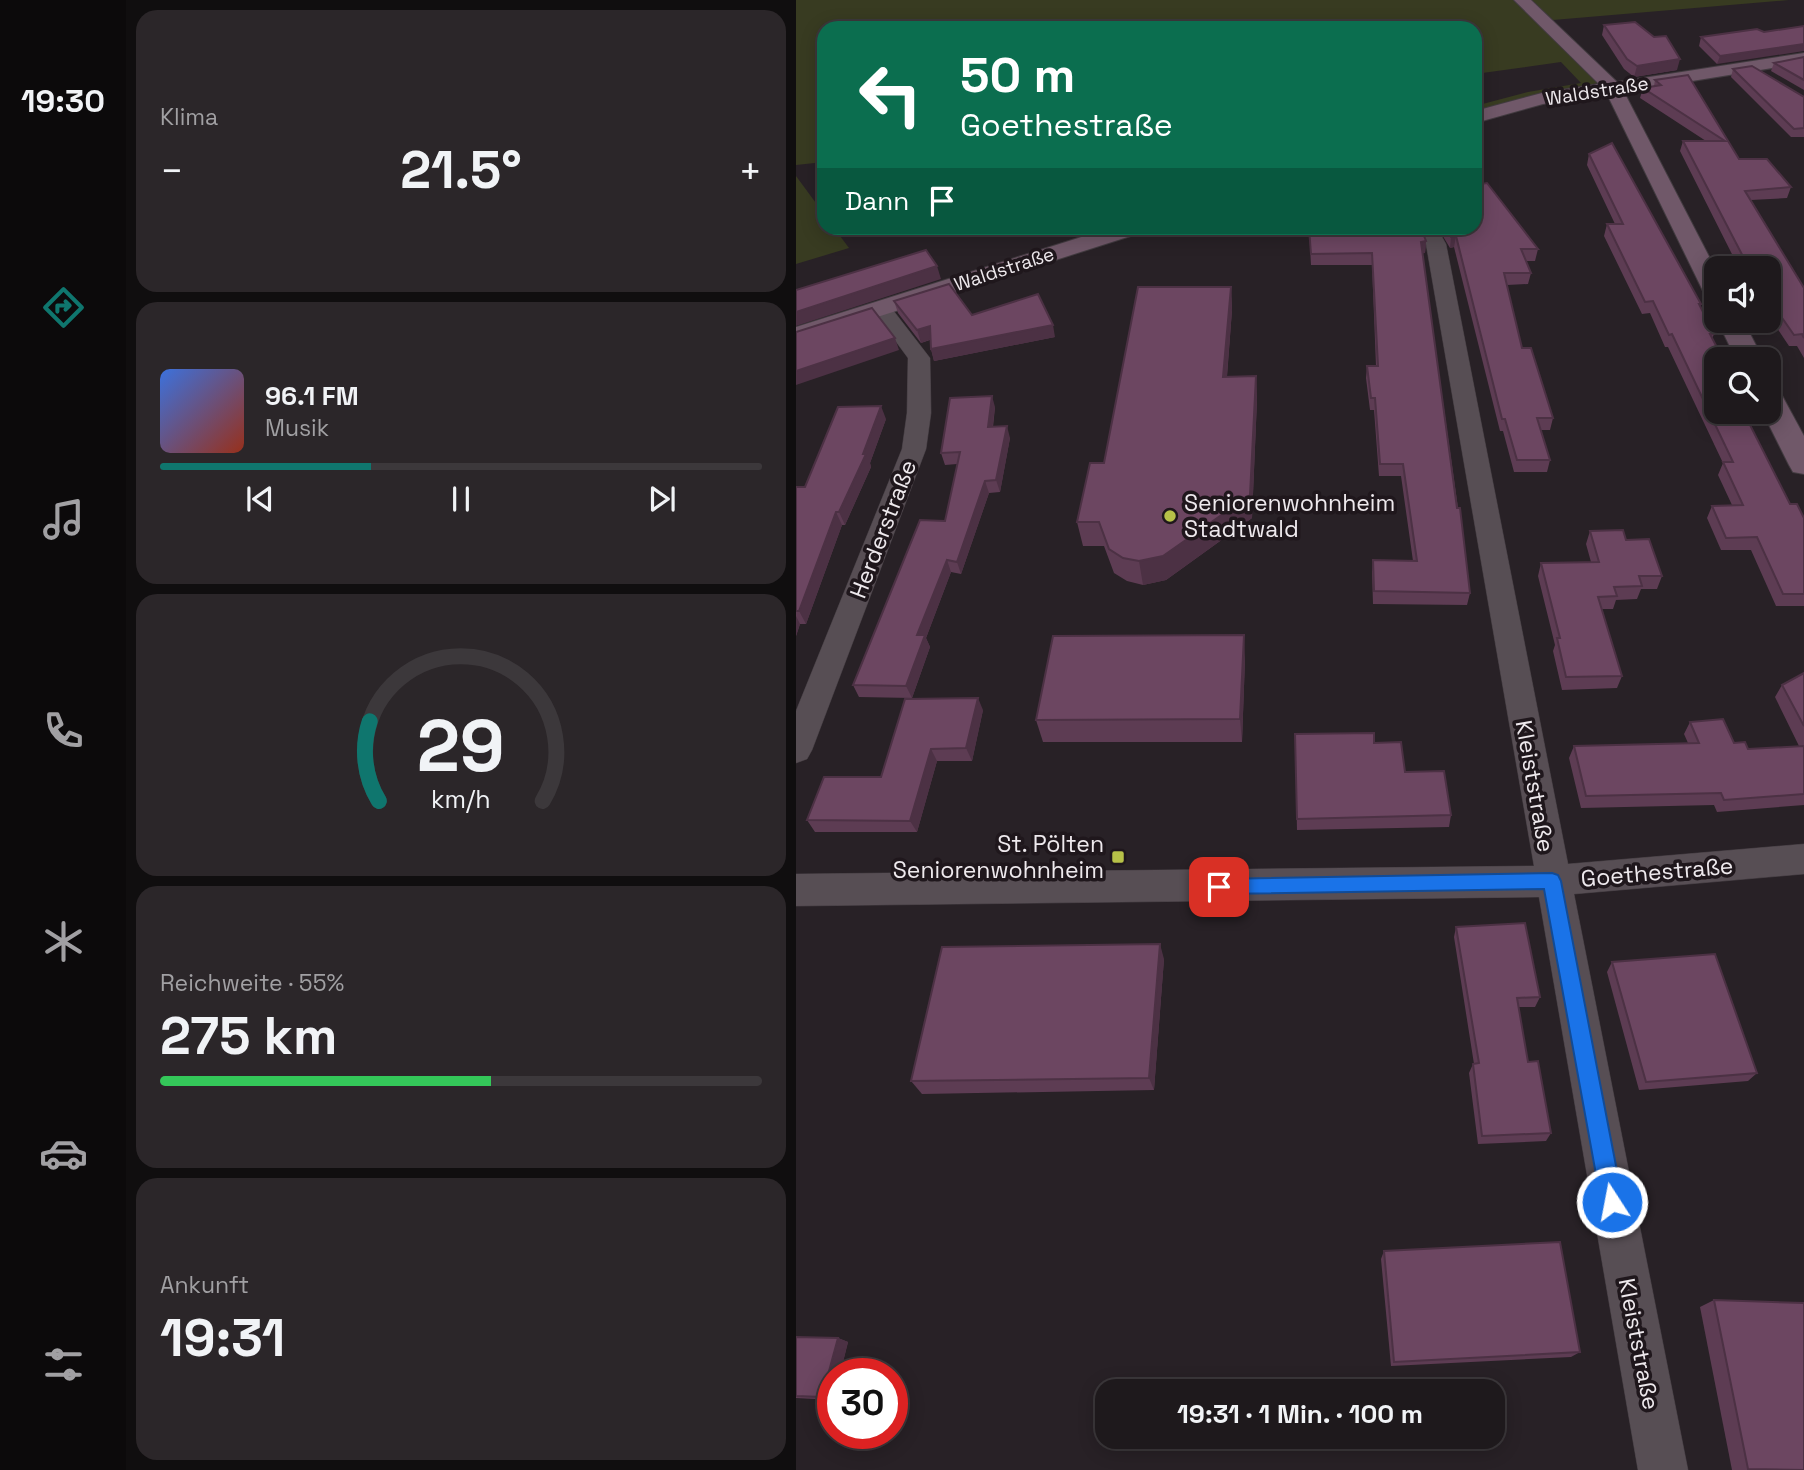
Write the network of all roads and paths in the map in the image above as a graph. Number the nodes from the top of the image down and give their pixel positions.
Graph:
1 (1522, 0) edge
2 (1804, 58) edge
3 (1752, 67) junction
4 (1770, 78) edge
5 (1613, 88) junction
6 (1482, 115) edge
7 (1110, 235) edge
8 (1432, 235) edge
9 (1704, 269) edge
10 (882, 309) junction
11 (796, 335) edge
12 (1781, 420) edge
13 (1804, 465) edge
14 (796, 750) edge
15 (1804, 859) edge
16 (1552, 881) junction
17 (796, 890) edge
18 (1663, 1470) edge

1 - 5 street
2 - 3 street, Waldstraße
3 - 4 street
3 - 5 street, Waldstraße
5 - 6 street, Waldstraße
5 - 9 street
7 - 10 street, Waldstraße
8 - 16 street, Kleiststraße
10 - 11 street, Waldstraße
10 - 14 street, Herderstraße
12 - 13 street
15 - 16 street, Goethestraße
16 - 17 street, Goethestraße
16 - 18 street, Kleiststraße

